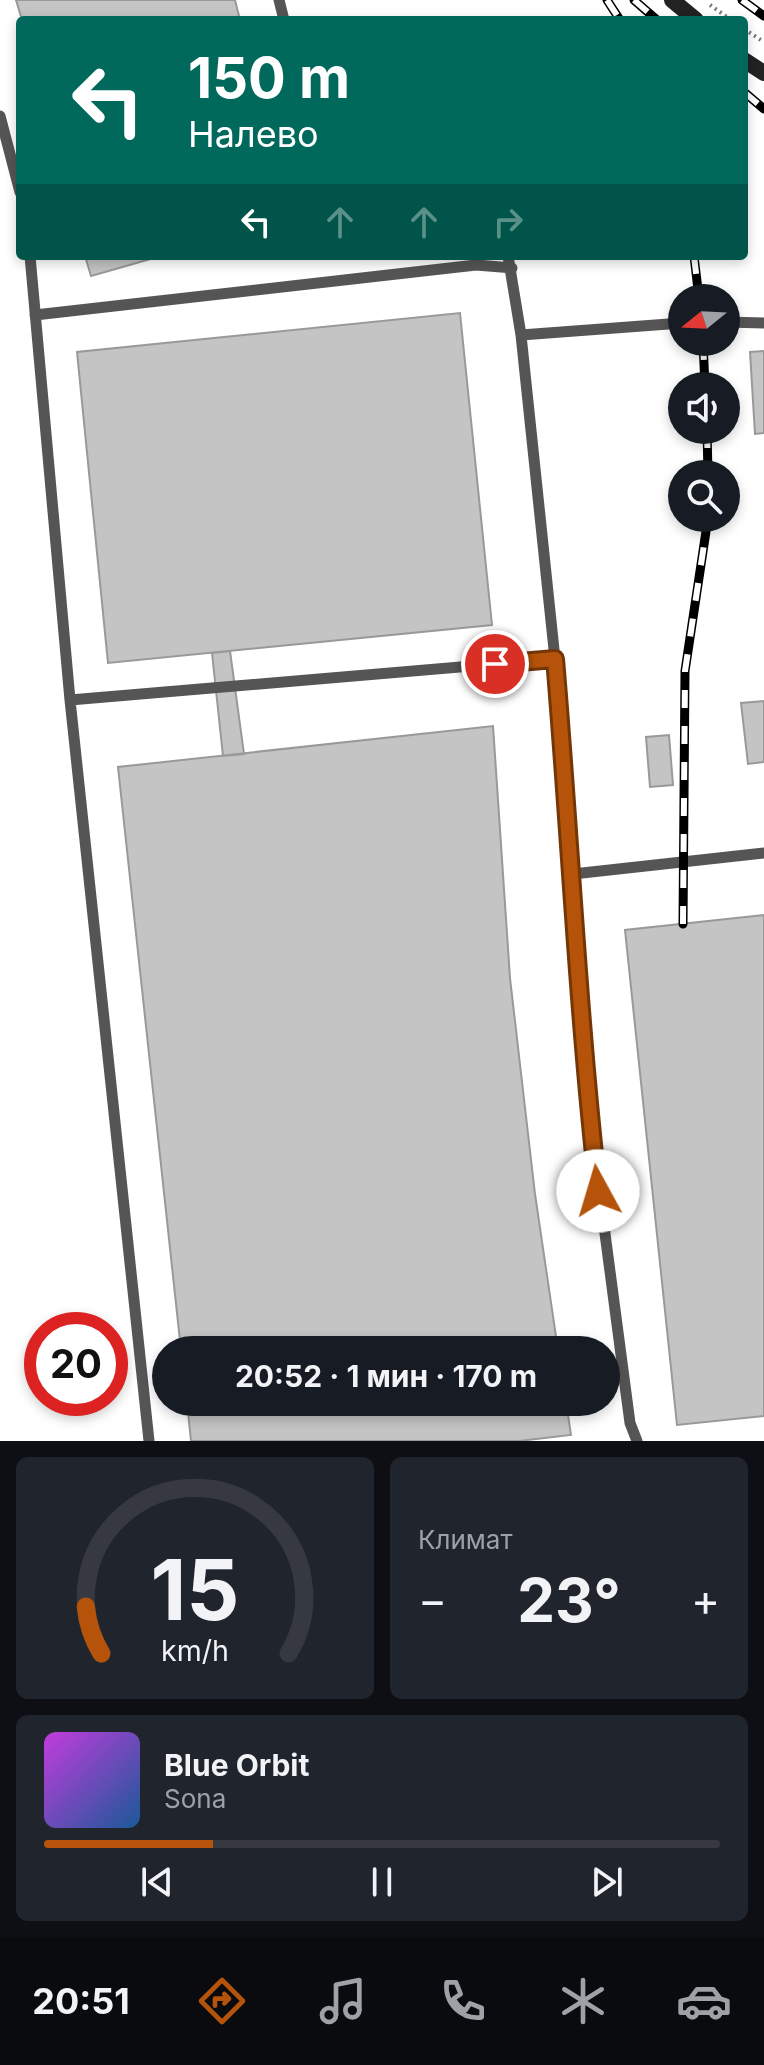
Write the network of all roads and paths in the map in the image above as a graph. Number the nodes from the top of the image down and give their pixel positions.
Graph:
1 (672, 0) edge
2 (704, 0) edge
3 (691, 16) edge
4 (726, 16) edge
5 (0, 116) edge
6 (16, 177) edge
7 (30, 260) edge
8 (510, 262) edge
9 (35, 315) junction
10 (740, 322) edge
11 (764, 323) edge
12 (668, 324) edge
13 (521, 335) junction
14 (555, 659) junction
15 (70, 700) junction
16 (764, 853) edge
17 (573, 874) junction
18 (149, 1441) edge
19 (637, 1441) edge

1 - 3 main road
2 - 4 path
5 - 6 lane
7 - 9 lane
8 - 9 lane
8 - 13 lane
9 - 15 lane
10 - 11 lane
12 - 13 lane
13 - 14 lane
14 - 15 lane
14 - 17 lane
15 - 18 lane
16 - 17 lane
17 - 19 lane

